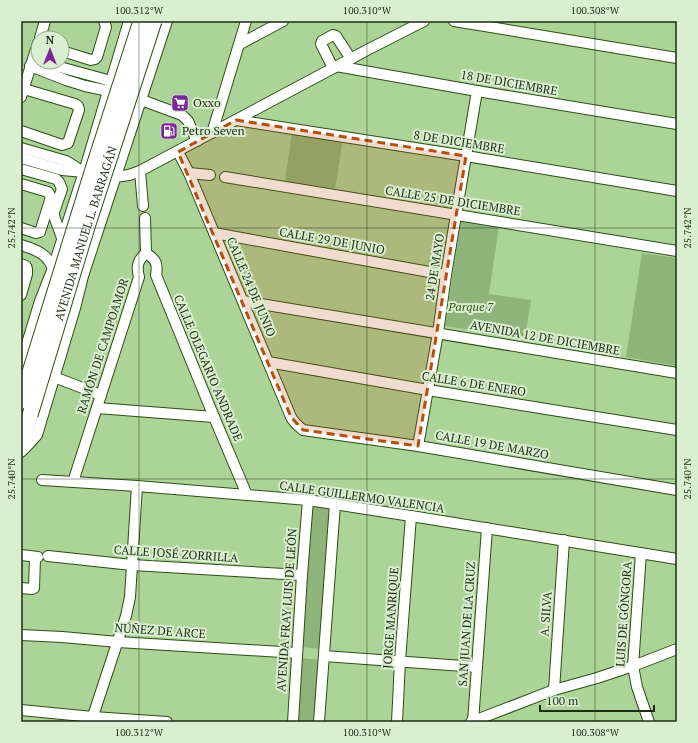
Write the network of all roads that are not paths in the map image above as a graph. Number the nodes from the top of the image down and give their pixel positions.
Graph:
1 (104, 21) edge
2 (129, 21) edge
3 (141, 21) edge
4 (154, 21) edge
5 (167, 21) edge
6 (246, 21) edge
7 (282, 21) edge
8 (424, 21) edge
9 (454, 21) edge
10 (240, 44) junction
11 (70, 53) edge
12 (677, 58) edge
13 (351, 59) junction
14 (116, 64) junction
15 (30, 66) edge
16 (335, 67) junction
17 (40, 70) edge
18 (64, 70) edge
19 (148, 79) junction
20 (109, 86) junction
21 (477, 91) junction
22 (22, 93) edge
23 (140, 100) junction
24 (236, 120) junction
25 (677, 124) edge
26 (21, 131) edge
27 (212, 133) junction
28 (198, 140) junction
29 (21, 148) edge
30 (178, 152) junction
31 (466, 156) junction
32 (21, 158) edge
33 (21, 169) edge
34 (140, 171) junction
35 (84, 172) junction
36 (189, 173) junction
37 (210, 176) dead end
38 (115, 177) junction
39 (225, 177) dead end
40 (21, 184) edge
41 (677, 191) edge
42 (143, 206) dead end
43 (456, 215) junction
44 (145, 218) dead end
45 (21, 228) edge
46 (214, 233) junction
47 (62, 238) junction
48 (21, 245) edge
49 (677, 251) edge
50 (146, 253) junction
51 (21, 264) edge
52 (53, 268) junction
53 (156, 275) junction
54 (446, 275) junction
55 (83, 276) junction
56 (139, 277) junction
57 (21, 295) edge
58 (40, 301) junction
59 (243, 301) junction
60 (75, 308) junction
61 (438, 333) junction
62 (268, 362) junction
63 (21, 363) edge
64 (677, 373) edge
65 (54, 377) junction
66 (428, 390) junction
67 (101, 394) junction
68 (21, 401) edge
69 (97, 408) junction
70 (214, 417) junction
71 (303, 430) joint
72 (677, 430) edge
73 (418, 446) junction
74 (21, 447) edge
75 (21, 452) edge
76 (42, 480) dead end
77 (72, 482) junction
78 (137, 486) junction
79 (677, 490) edge
80 (248, 495) junction
81 (308, 500) junction
82 (335, 504) junction
83 (411, 516) junction
84 (487, 528) junction
85 (564, 540) junction
86 (641, 553) junction
87 (21, 555) edge
88 (40, 556) junction
89 (677, 559) edge
90 (132, 565) junction
91 (302, 575) junction
92 (21, 588) edge
93 (21, 635) edge
94 (118, 642) junction
95 (677, 650) edge
96 (297, 654) junction
97 (324, 656) junction
98 (400, 661) junction
99 (633, 666) junction
100 (478, 667) junction
101 (554, 690) junction
102 (21, 710) edge
103 (92, 720) edge
104 (167, 722) edge
105 (292, 722) edge
106 (319, 722) edge
107 (397, 722) edge
108 (473, 722) edge
109 (649, 722) edge

1 - 11 street
2 - 14 street
3 - 68 highway, AVENIDA MANUEL L. BARRAGÁN, bridge
4 - 74 highway, AVENIDA MANUEL L. BARRAGÁN, bridge
5 - 19 street
6 - 10 street
7 - 10 street
8 - 13 street
9 - 12 street
10 - 27 street
13 - 16 street
13 - 16 street
14 - 19 street
14 - 20 street
15 - 22 street
16 - 21 street, 18 DE DICIEMBRE
16 - 24 street
17 - 20 street
18 - 20 street
19 - 23 street
20 - 23 street
20 - 35 street
21 - 25 street, 18 DE DICIEMBRE
21 - 31 street, 24 DE MAYO
22 - 26 street
23 - 28 street
23 - 38 street
24 - 27 street
24 - 31 street, 8 DE DICIEMBRE
27 - 28 street
28 - 30 street
29 - 35 street
30 - 34 street
30 - 36 street, CALLE 24 DE JUNIO
31 - 41 street, 8 DE DICIEMBRE
31 - 43 street, 24 DE MAYO
32 - 35 street
33 - 47 street
34 - 38 street
34 - 42 street
35 - 38 street
35 - 47 street
36 - 37 street
36 - 46 street, CALLE 24 DE JUNIO
38 - 55 street
39 - 43 street, CALLE 25 DE DICIEMBRE
40 - 45 street
43 - 49 street, CALLE 25 DE DICIEMBRE
43 - 54 street, 24 DE MAYO
44 - 50 street, RAMÓN DE CAMPOAMOR
46 - 54 street, CALLE 29 DE JUNIO
46 - 59 street, CALLE 24 DE JUNIO
47 - 52 street
48 - 52 street
50 - 53 street, CALLE OLEGARIO ANDRADE
50 - 56 street, RAMÓN DE CAMPOAMOR
51 - 57 street
52 - 55 street
52 - 58 street
53 - 56 street
53 - 70 street, CALLE OLEGARIO ANDRADE
54 - 61 street, 24 DE MAYO
55 - 60 street
56 - 67 street, RAMÓN DE CAMPOAMOR
58 - 60 street
58 - 63 street
59 - 61 street, AVENIDA 12 DE DICIEMBRE
59 - 62 street, CALLE 24 DE JUNIO
60 - 65 street
61 - 64 street, AVENIDA 12 DE DICIEMBRE
61 - 66 street, 24 DE MAYO
62 - 66 street, CALLE 6 DE ENERO
62 - 71 street, CALLE 24 DE JUNIO
65 - 67 street
65 - 75 street
66 - 72 street, CALLE 6 DE ENERO
66 - 73 street, 24 DE MAYO
67 - 69 street, RAMÓN DE CAMPOAMOR
69 - 70 street
69 - 77 street, RAMÓN DE CAMPOAMOR
70 - 80 street, CALLE OLEGARIO ANDRADE
71 - 73 street, CALLE 19 DE MARZO
73 - 79 street, CALLE 19 DE MARZO
76 - 77 street, CALLE GUILLERMO VALENCIA
77 - 78 street, CALLE GUILLERMO VALENCIA
78 - 80 street, CALLE GUILLERMO VALENCIA
78 - 90 street
80 - 81 street, CALLE GUILLERMO VALENCIA
81 - 82 street, CALLE GUILLERMO VALENCIA
81 - 91 street, AVENIDA FRAY LUIS DE LEÓN
82 - 83 street, CALLE GUILLERMO VALENCIA
82 - 97 street
83 - 84 street, CALLE GUILLERMO VALENCIA
83 - 98 street, JORGE MANRIQUE
84 - 85 street, CALLE GUILLERMO VALENCIA
84 - 100 street, SAN JUAN DE LA CRUZ
85 - 86 street, CALLE GUILLERMO VALENCIA
85 - 101 street, A. SILVA
86 - 89 street, CALLE GUILLERMO VALENCIA
86 - 99 street, LUIS DE GÓNGORA
87 - 88 street, CALLE JOSÉ ZORRILLA
88 - 90 street, CALLE JOSÉ ZORRILLA
88 - 92 street
90 - 91 street, CALLE JOSÉ ZORRILLA
90 - 94 street
91 - 96 street, AVENIDA FRAY LUIS DE LEÓN
93 - 94 street, NÚÑEZ DE ARCE
94 - 96 street, NÚÑEZ DE ARCE
94 - 103 street
95 - 99 street
96 - 105 street, AVENIDA FRAY LUIS DE LEÓN
97 - 98 street
97 - 106 street
98 - 100 street
98 - 107 street, JORGE MANRIQUE
99 - 101 street
99 - 109 street, LUIS DE GÓNGORA
100 - 108 street, SAN JUAN DE LA CRUZ
101 - 108 street
102 - 103 street
103 - 104 street

